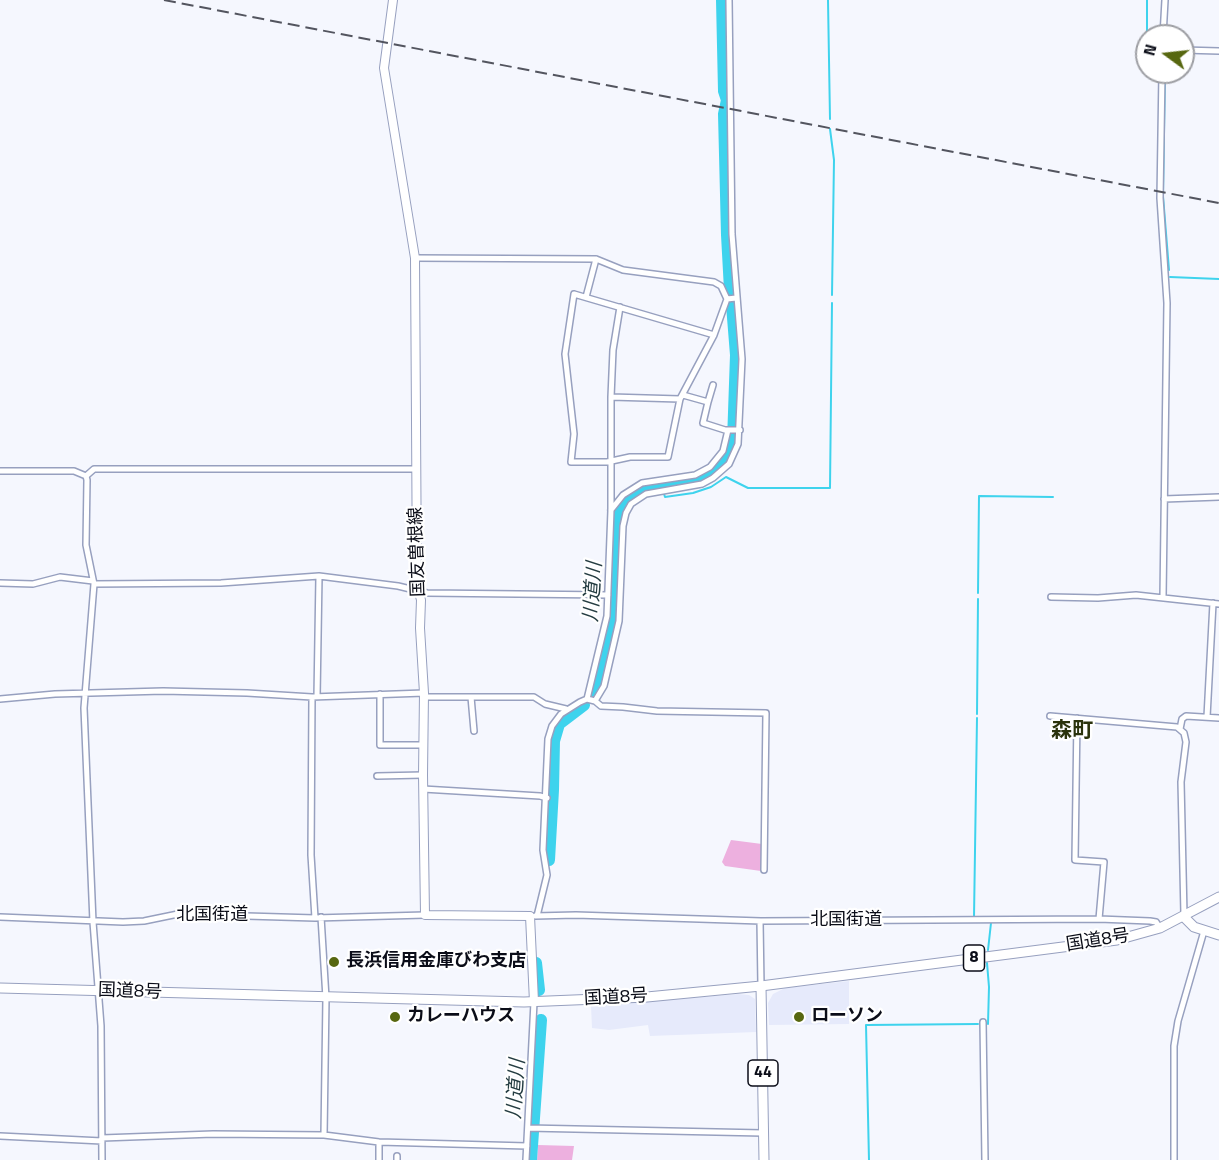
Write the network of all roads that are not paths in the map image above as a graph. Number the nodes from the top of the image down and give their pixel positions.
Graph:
1 (393, 0) edge
2 (729, 0) edge
3 (1165, 0) edge
4 (1164, 24) edge
5 (1195, 50) edge
6 (1219, 51) edge
7 (1162, 84) edge
8 (416, 258) junction
9 (596, 259) junction
10 (586, 297) junction
11 (736, 298) junction
12 (727, 299) junction
13 (620, 307) junction
14 (714, 335) junction
15 (713, 385) dead end
16 (611, 396) junction
17 (682, 397) junction
18 (708, 402) junction
19 (733, 430) junction
20 (610, 461) junction
21 (416, 468) junction
22 (0, 471) edge
23 (86, 476) junction
24 (1219, 497) edge
25 (1164, 499) junction
26 (611, 510) junction
27 (318, 576) junction
28 (94, 582) junction
29 (0, 583) edge
30 (419, 592) junction
31 (608, 595) junction
32 (1051, 597) dead end
33 (1163, 597) junction
34 (1216, 604) edge
35 (84, 693) junction
36 (380, 694) junction
37 (424, 695) junction
38 (315, 697) junction
39 (471, 697) junction
40 (0, 699) edge
41 (588, 699) junction
42 (595, 701) junction
43 (566, 709) junction
44 (1050, 716) dead end
45 (1207, 717) junction
46 (1077, 718) junction
47 (1219, 718) edge
48 (1180, 729) junction
49 (474, 731) dead end
50 (423, 744) junction
51 (423, 775) junction
52 (377, 777) dead end
53 (423, 789) junction
54 (547, 798) junction
55 (764, 870) dead end
56 (1219, 897) edge
57 (425, 915) junction
58 (533, 916) junction
59 (0, 917) edge
60 (318, 917) junction
61 (1184, 917) junction
62 (1099, 919) junction
63 (760, 921) junction
64 (93, 922) junction
65 (1160, 928) junction
66 (1204, 931) junction
67 (1219, 934) edge
68 (761, 986) junction
69 (0, 988) edge
70 (97, 991) junction
71 (326, 998) junction
72 (534, 1002) junction
73 (983, 1022) dead end
74 (532, 1128) junction
75 (763, 1133) junction
76 (324, 1135) junction
77 (0, 1136) edge
78 (102, 1140) junction
79 (379, 1142) junction
80 (527, 1146) junction
81 (102, 1160) edge
82 (379, 1160) edge
83 (526, 1160) edge
84 (764, 1160) edge
85 (986, 1160) edge
86 (1174, 1160) edge

1 - 8 main road, 国友曽根線
2 - 11 street
3 - 4 street
5 - 6 street
7 - 25 street
8 - 9 street
8 - 21 main road, 国友曽根線
9 - 10 street
9 - 12 street
10 - 13 street
10 - 20 street
11 - 12 street
11 - 19 street
12 - 14 street
13 - 14 street
13 - 16 street
14 - 17 street
15 - 18 street
16 - 17 street
16 - 20 street
17 - 18 street
17 - 20 street
18 - 19 street
19 - 26 street
19 - 42 street
20 - 26 street
21 - 23 street
21 - 30 main road, 国友曽根線
22 - 23 street
23 - 28 street
24 - 25 street
25 - 33 street
26 - 31 street
27 - 28 street
27 - 30 street
27 - 38 street
28 - 29 street
28 - 35 street
30 - 31 street
30 - 37 main road, 国友曽根線
31 - 41 street
32 - 33 street
33 - 34 street
34 - 45 street
35 - 38 street
35 - 40 street
35 - 64 street
36 - 37 street
36 - 38 street
36 - 50 street
37 - 39 street
37 - 50 main road, 国友曽根線
38 - 60 street
39 - 43 street
39 - 49 street
41 - 42 street
41 - 43 street
42 - 55 street
43 - 54 street
44 - 46 street
45 - 47 street
45 - 48 street
46 - 48 street
46 - 62 street
48 - 61 street
50 - 51 main road, 国友曽根線
51 - 52 street
51 - 53 main road, 国友曽根線
53 - 54 street
53 - 57 main road, 国友曽根線
54 - 58 street
56 - 61 main road, 国道8号 / 8
57 - 58 main road
57 - 60 street, 北国街道
58 - 63 street, 北国街道
58 - 72 main road
59 - 64 street, 北国街道
60 - 64 street, 北国街道
60 - 71 street
61 - 65 main road, 国道8号 / 8
61 - 66 main road
62 - 63 street, 北国街道
62 - 65 street, 北国街道
63 - 68 street
64 - 70 street
65 - 68 main road, 国道8号 / 8
66 - 67 main road
66 - 86 street
68 - 72 main road, 国道8号 / 8
68 - 75 main road, 44
69 - 70 main road, 国道8号 / 8
70 - 71 main road, 国道8号 / 8
70 - 78 street
71 - 72 main road, 国道8号 / 8
71 - 76 street
72 - 74 street
73 - 85 street
74 - 75 street
74 - 80 street
75 - 84 main road, 44
76 - 78 street
76 - 79 street
77 - 78 street
78 - 81 street
79 - 80 street
79 - 82 street
80 - 83 street

